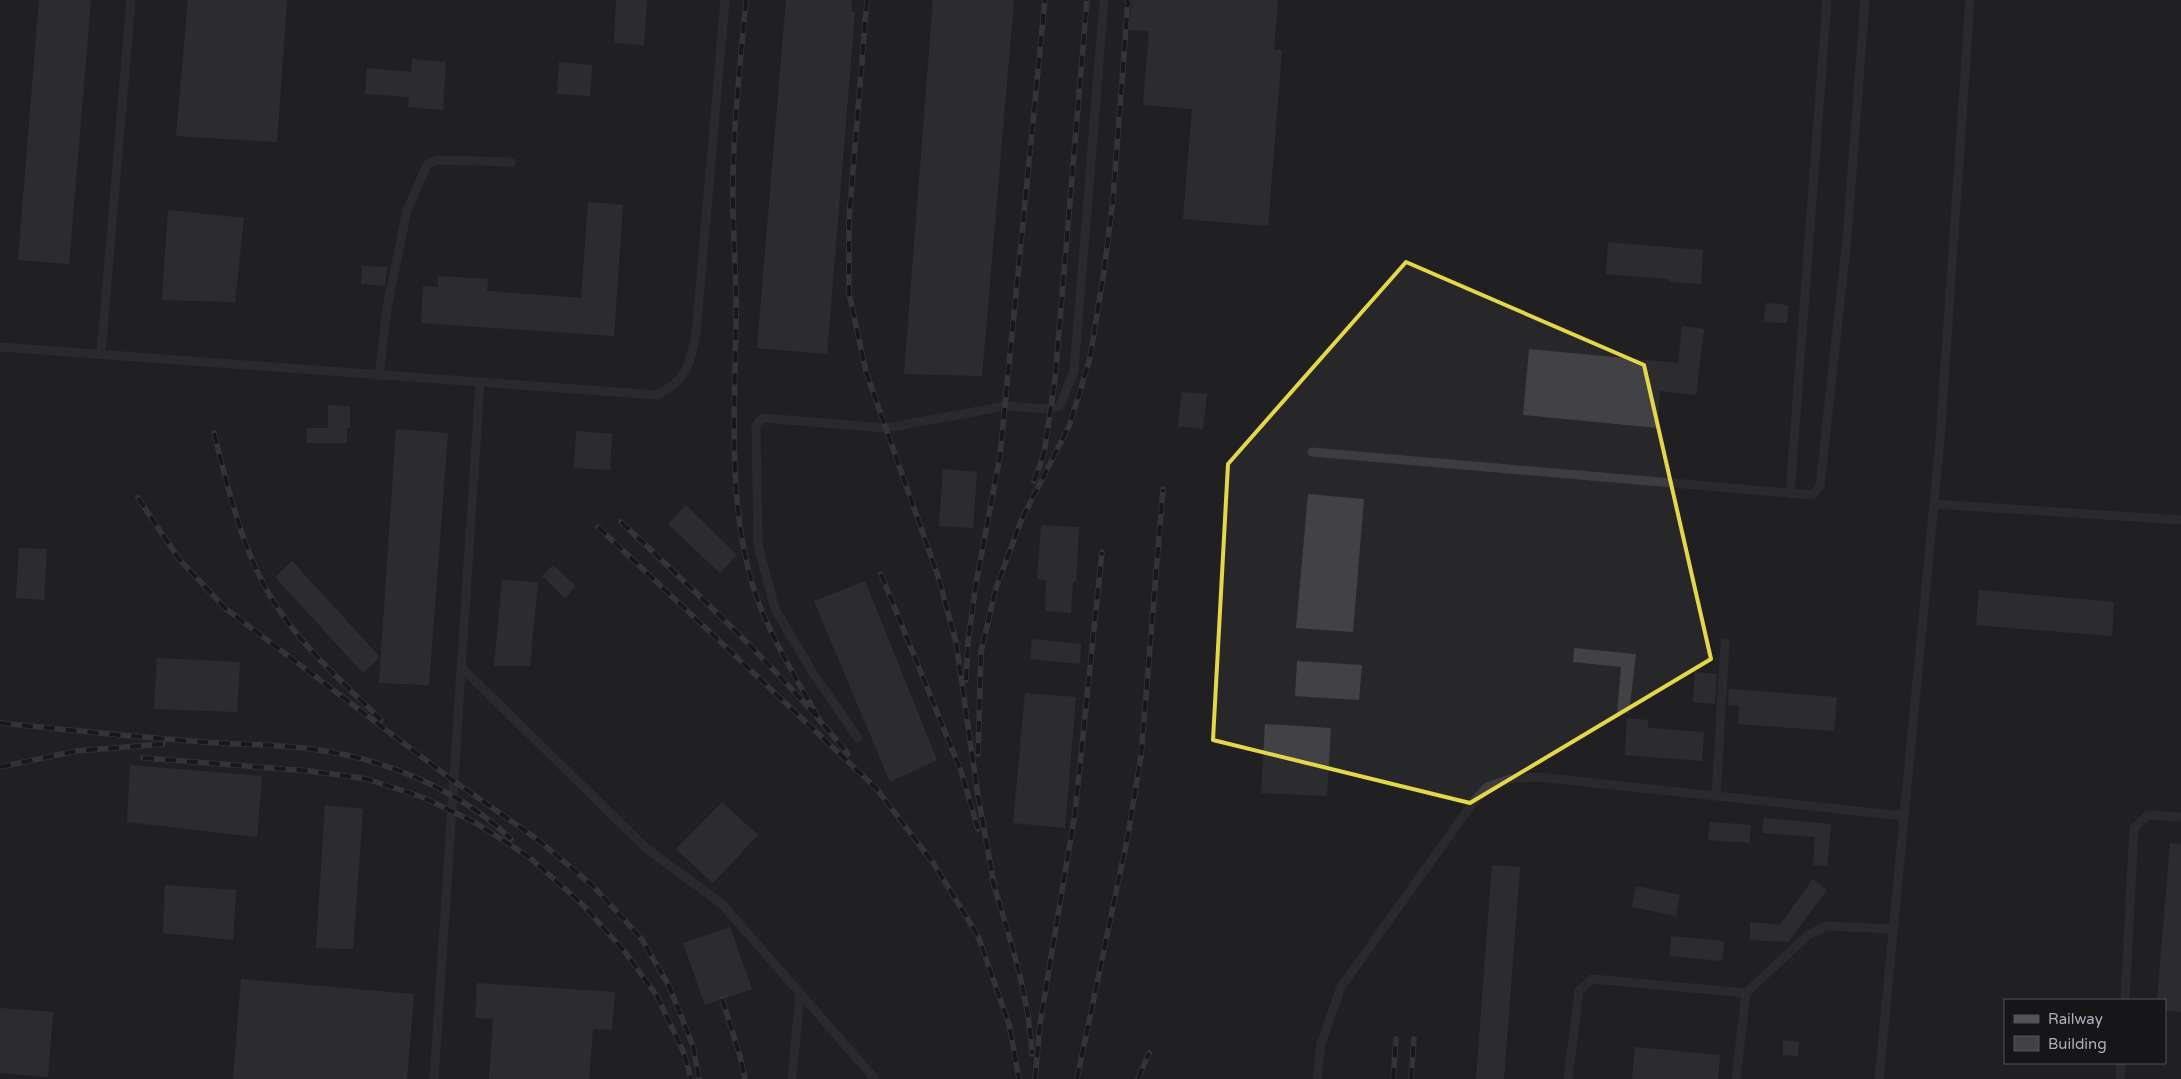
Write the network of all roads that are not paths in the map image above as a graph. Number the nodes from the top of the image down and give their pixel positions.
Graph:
1 (131, 0) edge
2 (725, 0) edge
3 (1104, 0) edge
4 (1828, 0) edge
5 (1865, 0) edge
6 (1970, 0) edge
7 (511, 162) dead end
8 (0, 347) edge
9 (101, 354) junction
10 (379, 376) junction
11 (480, 383) junction
12 (1312, 452) dead end
13 (1790, 494) junction
14 (1934, 504) junction
15 (2181, 520) edge
16 (1724, 643) dead end
17 (461, 667) junction
18 (858, 738) dead end
19 (1716, 796) junction
20 (1904, 816) junction
21 (2181, 817) edge
22 (1893, 929) junction
23 (800, 993) junction
24 (1746, 993) junction
25 (2125, 999) edge
26 (2121, 1064) edge
27 (434, 1079) edge
28 (792, 1079) edge
29 (875, 1079) edge
30 (1317, 1079) edge
31 (1568, 1079) edge
32 (1736, 1079) edge
33 (1879, 1079) edge
34 (2120, 1079) edge

1 - 9 lane
2 - 11 lane
3 - 18 lane
4 - 13 lane
5 - 13 lane
6 - 14 lane
7 - 10 lane
8 - 9 lane
9 - 10 lane
10 - 11 lane
11 - 17 lane
12 - 13 lane
14 - 15 lane
14 - 20 lane
16 - 19 lane
17 - 23 lane
17 - 27 lane
19 - 20 lane
19 - 30 lane
20 - 22 lane
21 - 25 lane
22 - 24 lane
22 - 33 lane
23 - 28 lane
23 - 29 lane
24 - 31 lane
24 - 32 lane
26 - 34 lane

